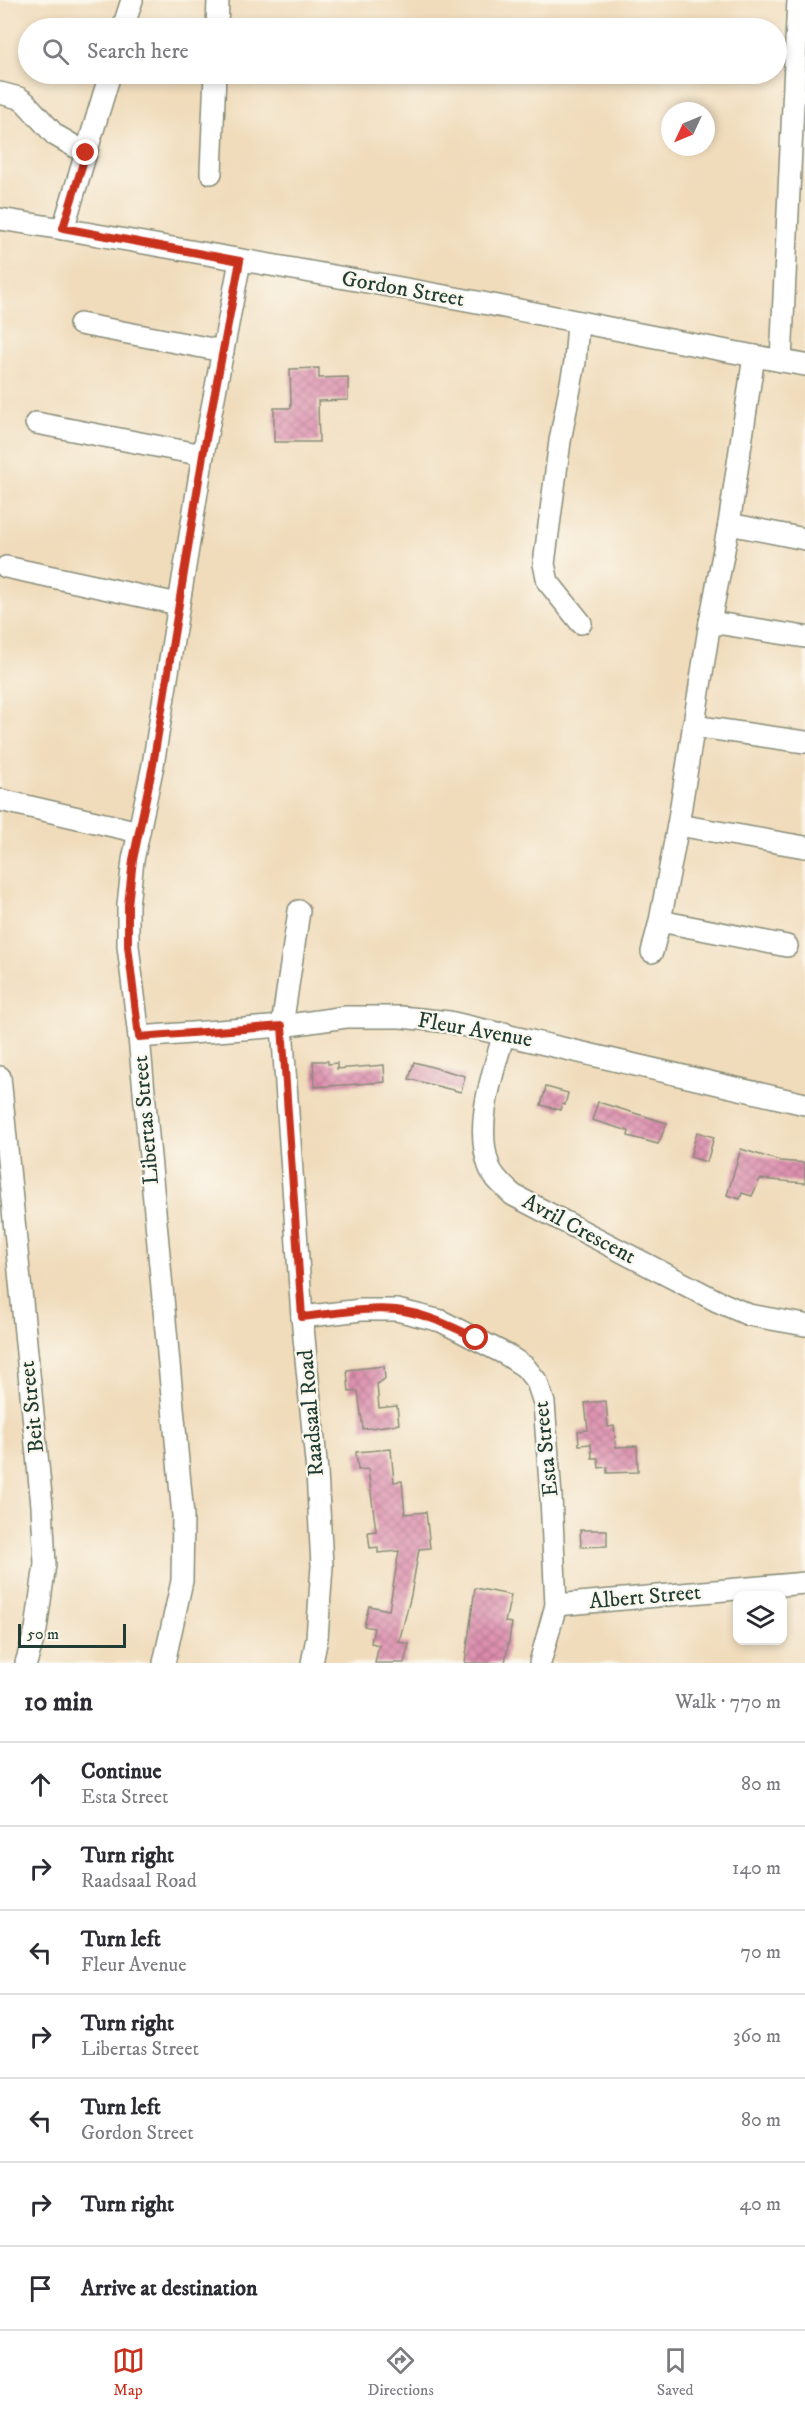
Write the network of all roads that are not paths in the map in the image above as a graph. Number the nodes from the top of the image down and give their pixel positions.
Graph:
1 (132, 0) edge
2 (218, 0) edge
3 (798, 0) edge
4 (126, 18) edge
5 (217, 18) edge
6 (107, 84) edge
7 (215, 84) edge
8 (0, 93) edge
9 (86, 153) junction
10 (211, 173) dead end
11 (0, 219) edge
12 (63, 228) junction
13 (240, 261) junction
14 (578, 323) junction
15 (80, 324) dead end
16 (223, 351) junction
17 (754, 357) junction
18 (781, 361) junction
19 (805, 365) edge
20 (36, 423) dead end
21 (203, 455) junction
22 (729, 524) junction
23 (805, 538) edge
24 (6, 567) dead end
25 (178, 604) junction
26 (710, 622) junction
27 (581, 623) dead end
28 (805, 638) edge
29 (693, 726) junction
30 (805, 742) edge
31 (0, 800) edge
32 (678, 825) junction
33 (139, 832) junction
34 (805, 847) edge
35 (299, 911) dead end
36 (660, 921) junction
37 (787, 946) dead end
38 (652, 952) dead end
39 (282, 1026) junction
40 (504, 1033) junction
41 (139, 1037) junction
42 (0, 1077) edge
43 (805, 1104) edge
44 (302, 1317) junction
45 (805, 1325) edge
46 (805, 1583) edge
47 (556, 1605) junction
48 (26, 1663) edge
49 (164, 1663) edge
50 (312, 1663) edge
51 (540, 1663) edge

1 - 4 street
2 - 5 street
3 - 18 street
6 - 9 street
7 - 10 street
8 - 9 street
9 - 12 street
11 - 12 street, Gordon Street
12 - 13 street, Gordon Street
13 - 14 street, Gordon Street
13 - 16 street, Libertas Street
14 - 17 street, Gordon Street
14 - 27 street
15 - 16 street
16 - 21 street, Libertas Street
17 - 18 street, Gordon Street
17 - 22 street
18 - 19 street, Gordon Street
20 - 21 street
21 - 25 street, Libertas Street
22 - 23 street
22 - 26 street
24 - 25 street
25 - 33 street, Libertas Street
26 - 28 street
26 - 29 street
29 - 30 street
29 - 32 street
31 - 33 street
32 - 34 street
32 - 36 street
33 - 41 street, Libertas Street
35 - 39 street, Raadsaal Road
36 - 37 street
36 - 38 street
39 - 40 street, Fleur Avenue
39 - 41 street, Fleur Avenue
39 - 44 street, Raadsaal Road
40 - 43 street, Fleur Avenue
40 - 45 street, Avril Crescent
41 - 49 street, Libertas Street
42 - 48 street, Beit Street
44 - 47 street, Esta Street
44 - 50 street, Raadsaal Road
46 - 47 street, Albert Street
47 - 51 street, Esta Street

